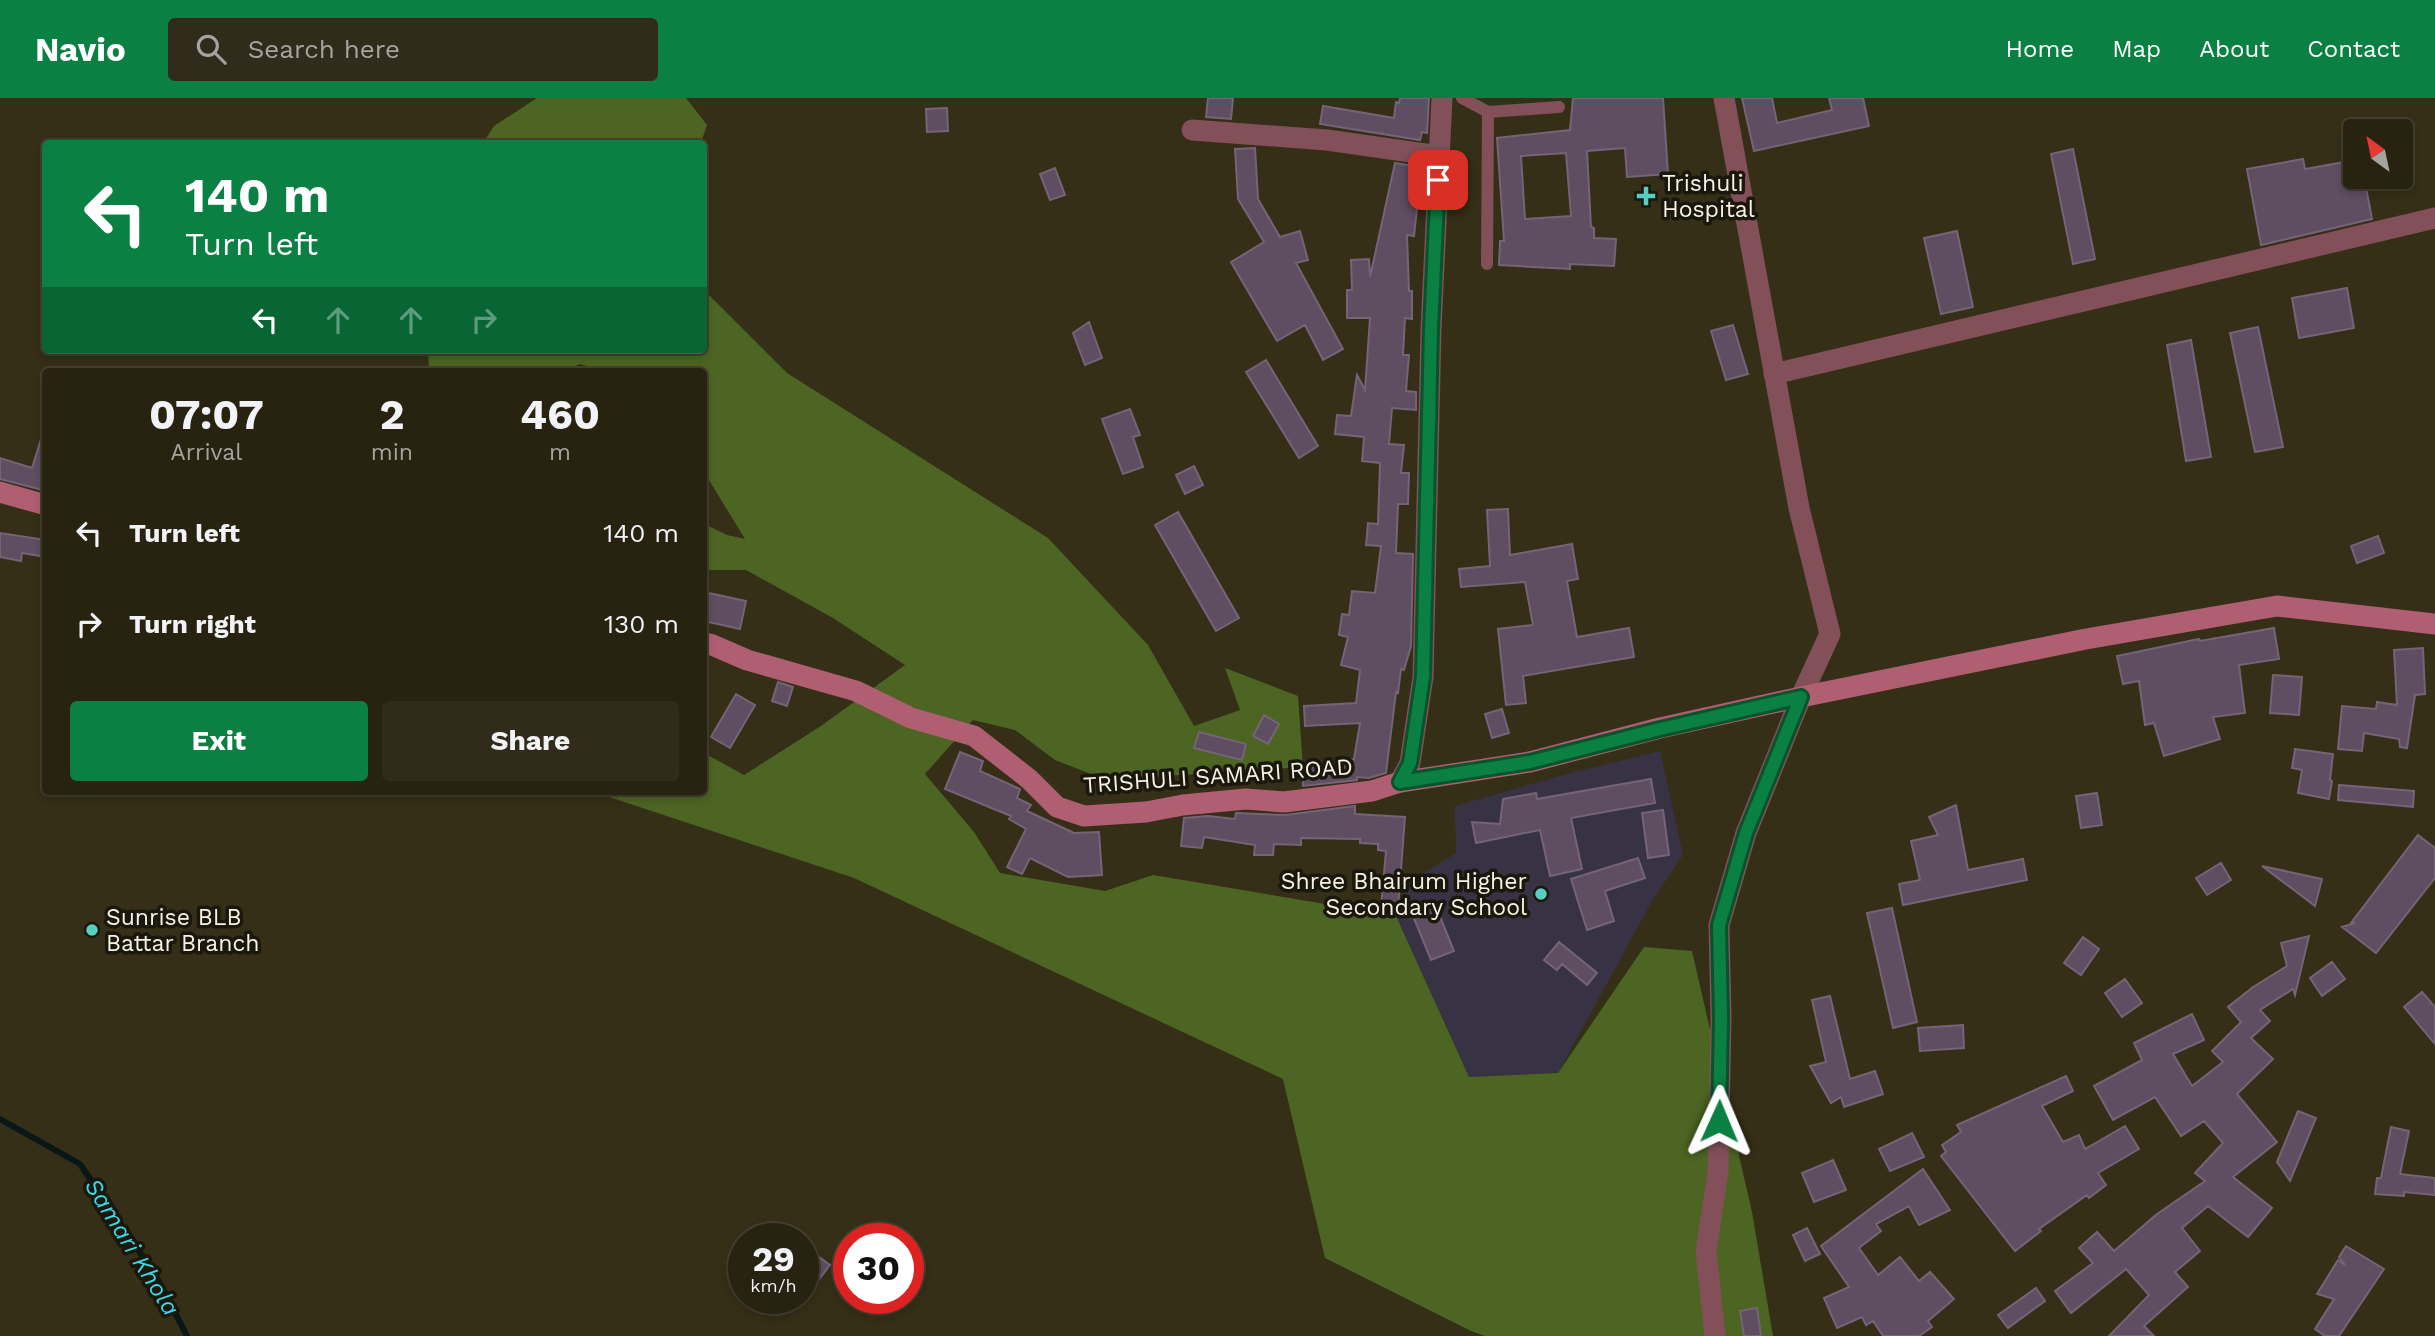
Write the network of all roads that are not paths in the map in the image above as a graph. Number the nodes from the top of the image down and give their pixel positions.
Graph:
1 (1442, 98) edge
2 (1462, 98) edge
3 (1724, 98) edge
4 (1559, 107) dead end
5 (1488, 112) junction
6 (1192, 130) dead end
7 (1439, 156) junction
8 (2435, 218) edge
9 (1487, 264) dead end
10 (1774, 374) junction
11 (0, 492) edge
12 (42, 504) edge
13 (2435, 624) edge
14 (707, 644) edge
15 (1801, 697) junction
16 (1400, 782) junction
17 (1714, 1336) edge

1 - 7 street
2 - 5 lane
3 - 10 street
4 - 5 lane
5 - 9 lane
6 - 7 street
7 - 16 street
8 - 10 street
10 - 15 street
11 - 12 street
13 - 15 street, TRISHULI SAMARI ROAD
14 - 16 street, TRISHULI SAMARI ROAD
15 - 16 street, TRISHULI SAMARI ROAD
15 - 17 street

